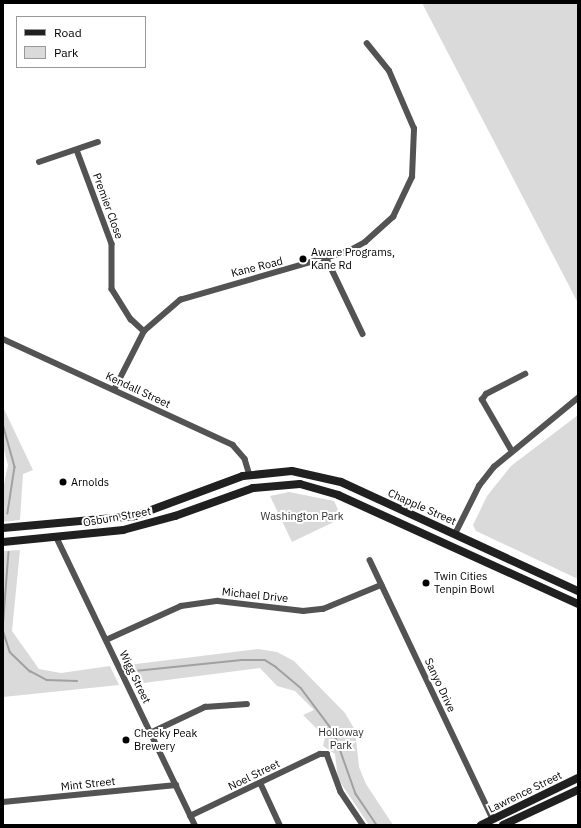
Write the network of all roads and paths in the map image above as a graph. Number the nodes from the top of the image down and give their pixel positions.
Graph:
1 (367, 44) dead end
2 (98, 142) dead end
3 (77, 150) junction
4 (39, 162) dead end
5 (327, 260) junction
6 (144, 331) junction
7 (363, 334) dead end
8 (3, 339) edge
9 (525, 374) dead end
10 (114, 390) junction
11 (578, 398) edge
12 (511, 450) junction
13 (250, 475) junction
14 (253, 488) junction
15 (53, 524) junction
16 (3, 528) edge
17 (455, 534) junction
18 (57, 538) junction
19 (3, 542) edge
20 (450, 546) junction
21 (370, 560) dead end
22 (381, 585) junction
23 (578, 590) edge
24 (578, 604) edge
25 (106, 640) junction
26 (247, 704) dead end
27 (150, 733) junction
28 (578, 778) edge
29 (261, 784) junction
30 (176, 785) junction
31 (578, 790) edge
32 (3, 802) edge
33 (509, 812) junction
34 (190, 816) junction
35 (494, 822) edge
36 (515, 823) edge
37 (194, 825) edge
38 (280, 825) edge
39 (363, 825) edge
40 (481, 825) edge
41 (503, 825) edge

1 - 5 street, Kane Road
2 - 3 street
3 - 4 street
3 - 6 street, Premier Close
5 - 6 street, Kane Road
5 - 7 street
6 - 10 street, Kane Road
8 - 10 street, Kendall Street
9 - 12 street
10 - 13 street, Kendall Street
11 - 12 street
12 - 17 street
13 - 14 street
13 - 15 street, Osburn Street
13 - 17 street, Chapple Street
14 - 18 street, Osburn Street
14 - 20 street
15 - 16 street, Osburn Street
15 - 18 street
17 - 20 street
17 - 23 street, Chapple Street
18 - 19 street, Osburn Street
18 - 25 street, Wigg Street
20 - 24 street
21 - 22 street, Sanyo Drive
22 - 25 street, Michael Drive
22 - 35 street, Sanyo Drive
25 - 27 street, Wigg Street
26 - 27 street
27 - 30 street, Wigg Street
28 - 33 street, Lawrence Street
29 - 34 street, Noel Street
29 - 38 street
29 - 39 street, Noel Street
30 - 32 street, Mint Street
30 - 34 street, Wigg Street
31 - 36 street, Lawrence Street
33 - 35 street, Lawrence Street
33 - 36 street
34 - 37 street, Wigg Street
35 - 40 street, Lawrence Street
36 - 41 street, Lawrence Street

